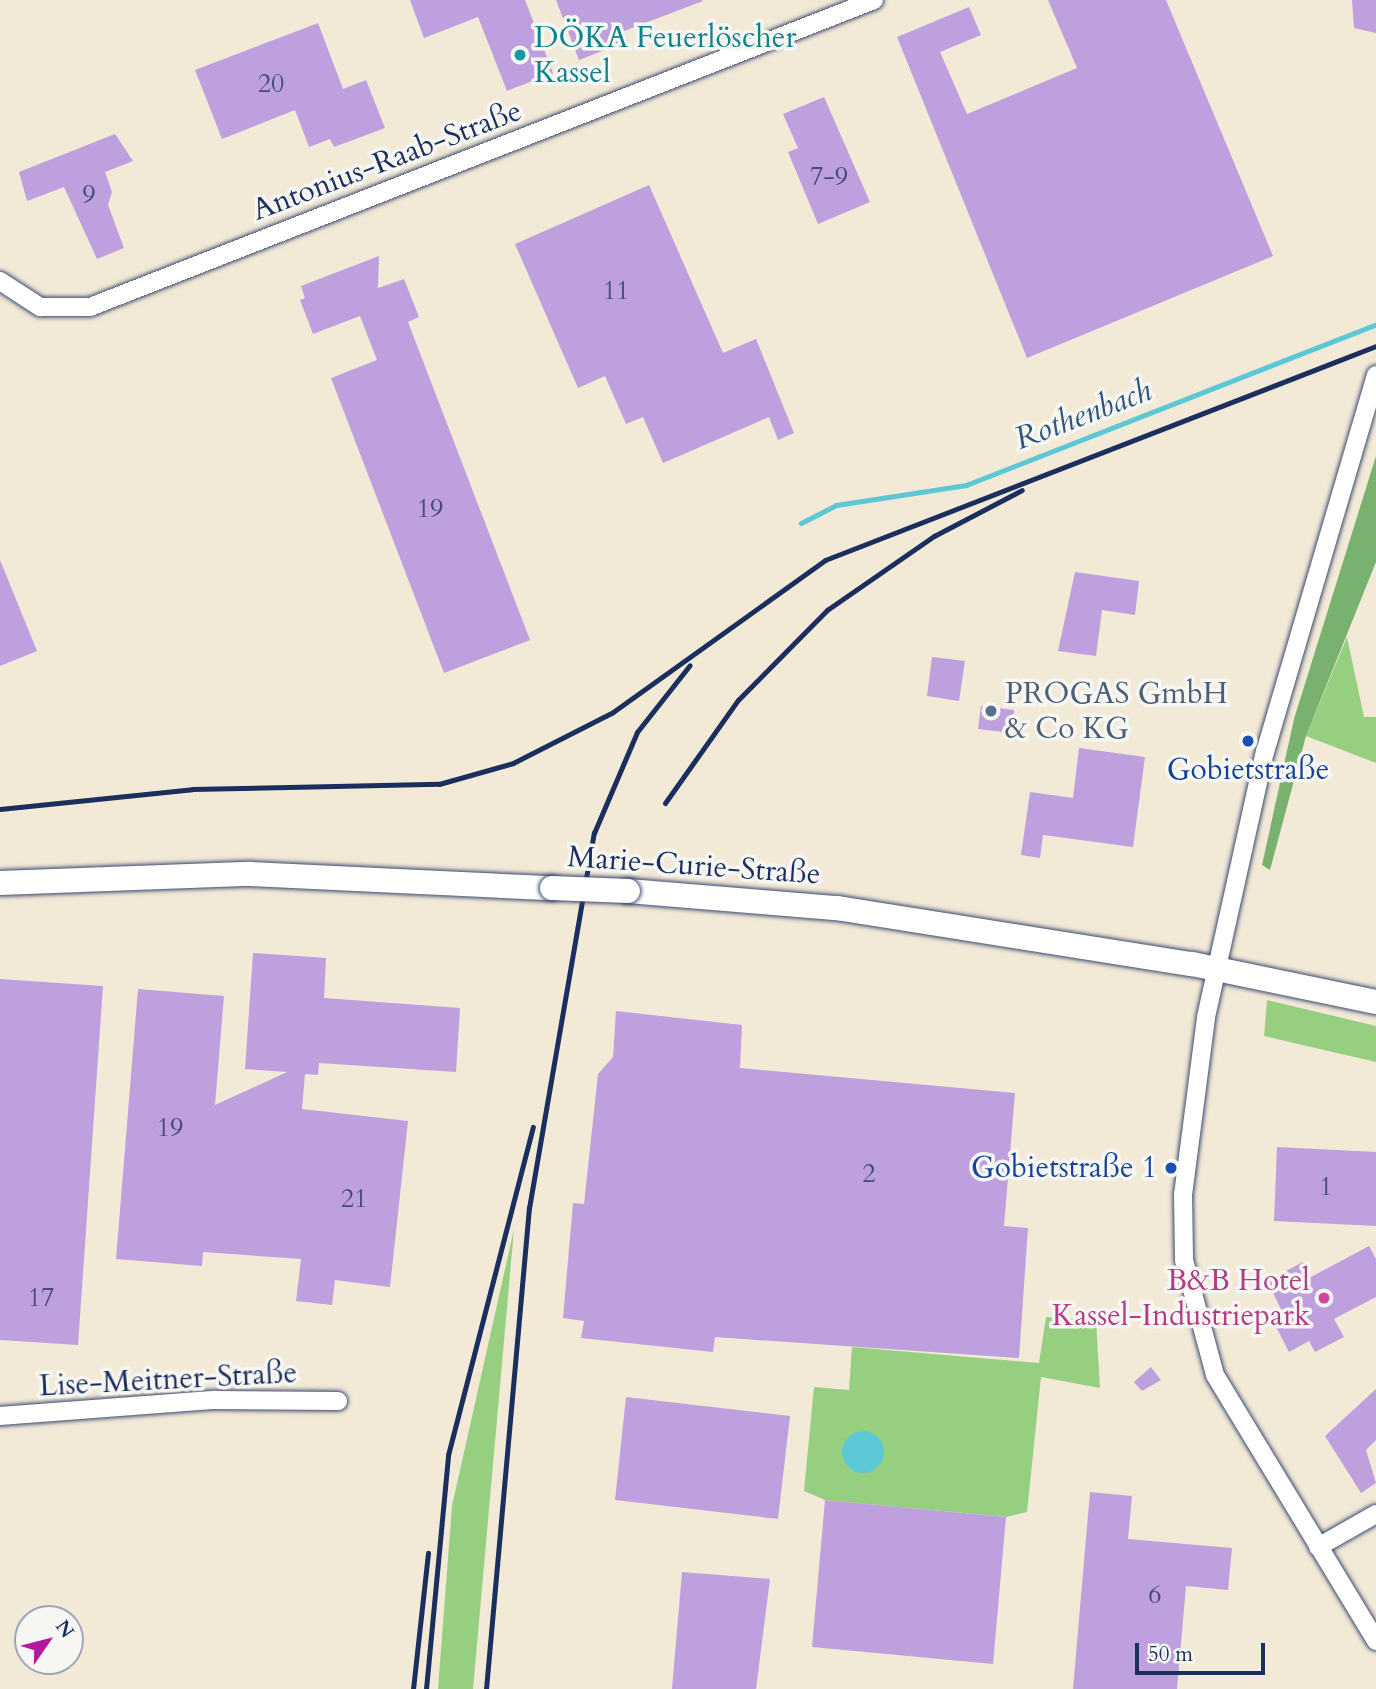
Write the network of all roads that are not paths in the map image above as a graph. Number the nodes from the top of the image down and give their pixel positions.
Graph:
1 (874, 0) edge
2 (0, 281) edge
3 (1376, 375) edge
4 (0, 883) edge
5 (1217, 970) junction
6 (1376, 1002) edge
7 (338, 1401) dead end
8 (0, 1416) edge
9 (1376, 1514) edge
10 (1318, 1547) junction
11 (1376, 1641) edge

1 - 2 street, Antonius-Raab-Straße
3 - 5 street
4 - 5 main road, Marie-Curie-Straße, bridge
5 - 6 main road, Marie-Curie-Straße
5 - 10 street
7 - 8 street, Lise-Meitner-Straße
9 - 10 street
10 - 11 street

